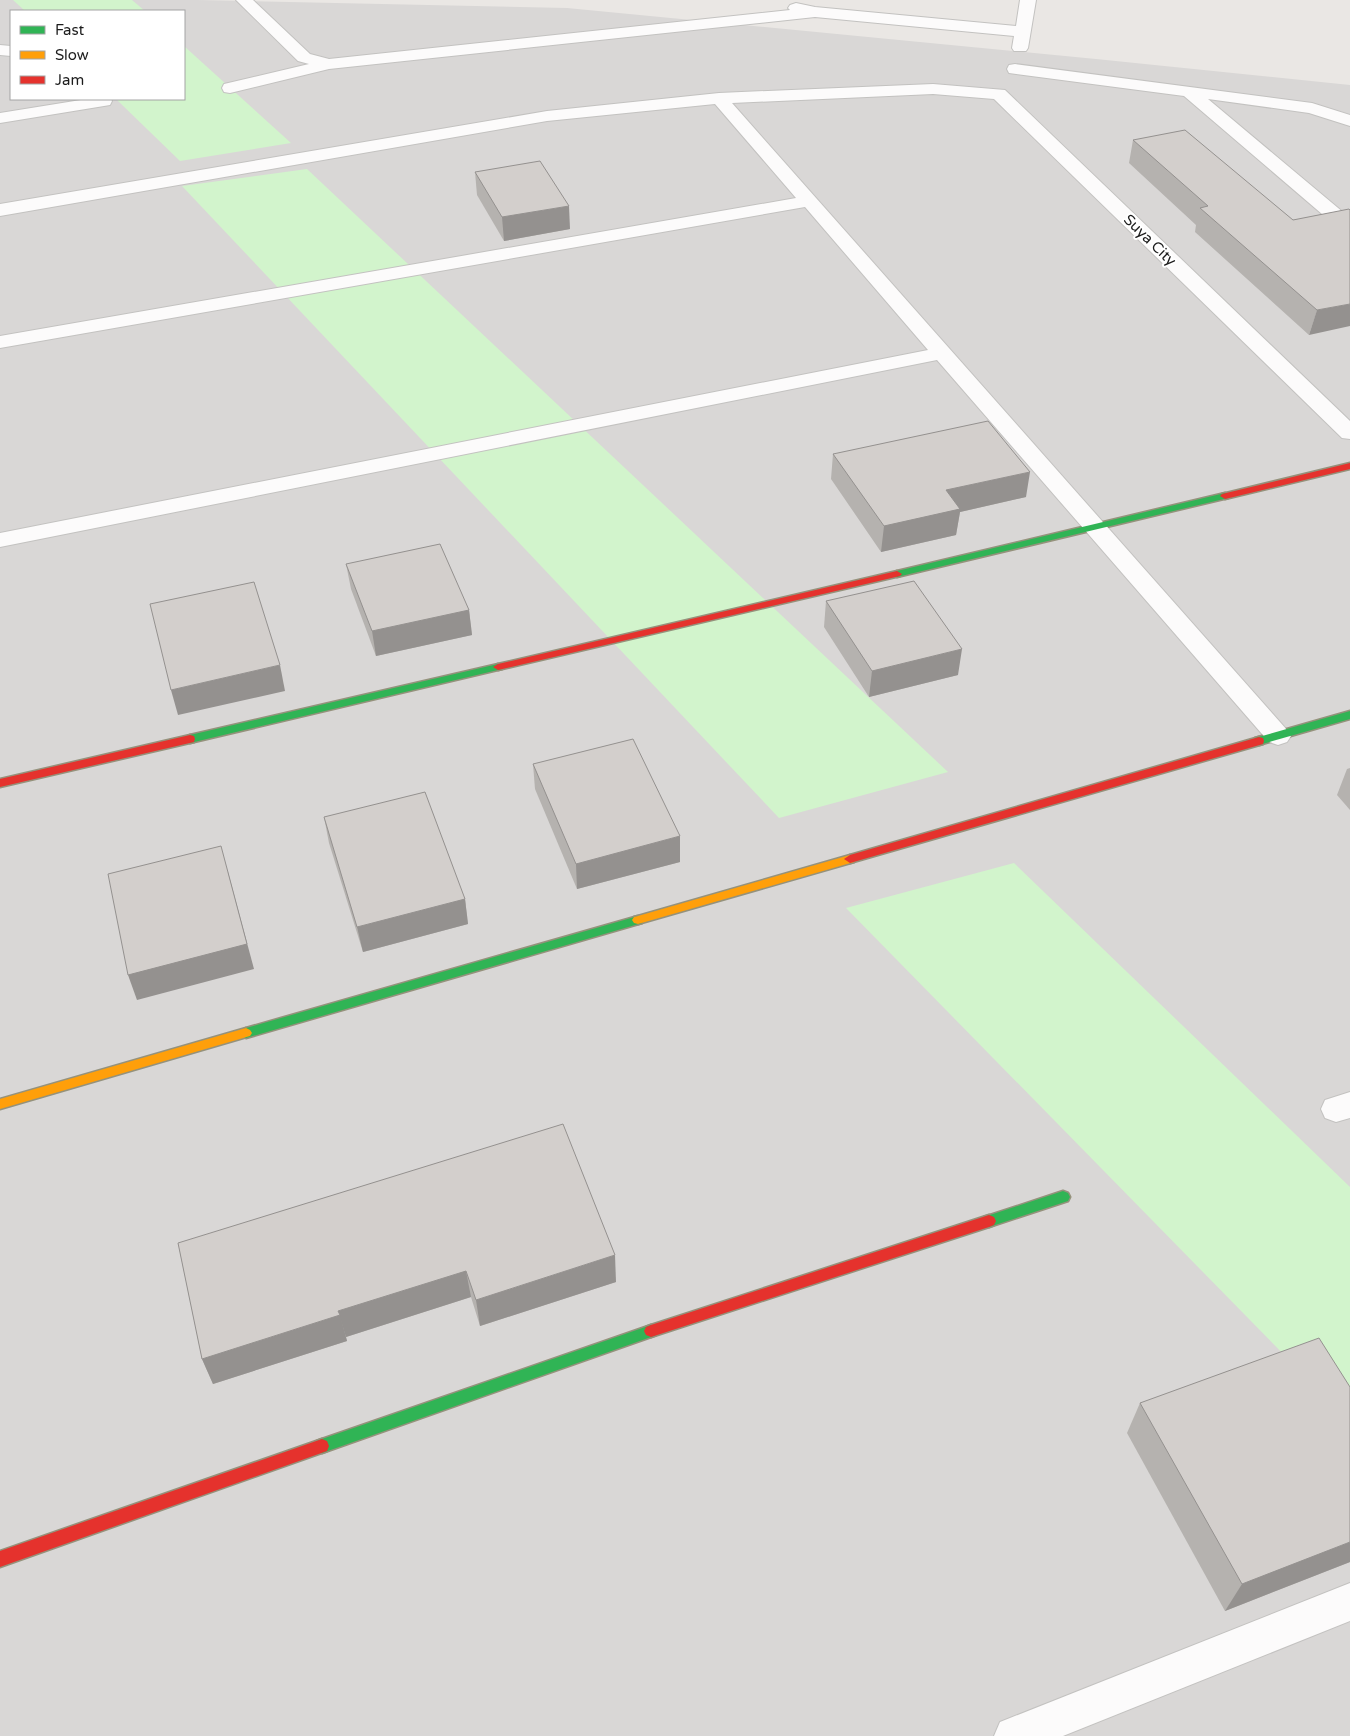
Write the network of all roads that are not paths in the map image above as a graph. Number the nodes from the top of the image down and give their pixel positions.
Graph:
1 (244, 0) edge
2 (1028, 0) edge
3 (762, 2) dead end
4 (815, 12) junction
5 (1023, 32) junction
6 (329, 64) junction
7 (1015, 69) junction
8 (230, 88) dead end
9 (1189, 92) junction
10 (999, 94) junction
11 (719, 98) junction
12 (104, 101) dead end
13 (0, 118) edge
14 (1350, 121) edge
15 (809, 201) junction
16 (0, 210) edge
17 (1350, 228) edge
18 (0, 342) edge
19 (942, 352) junction
20 (1350, 433) edge
21 (1350, 466) edge
22 (1095, 528) junction
23 (0, 540) edge
24 (1350, 715) edge
25 (1278, 736) junction
26 (0, 783) edge
27 (0, 1104) edge
28 (1063, 1198) dead end
29 (0, 1559) edge
30 (1350, 1602) edge
31 (1014, 1736) edge

1 - 6 street
2 - 5 street
3 - 4 street
4 - 5 street
4 - 6 street
5 - 7 street
6 - 8 street
7 - 9 street
7 - 10 street
9 - 14 street
9 - 17 street
10 - 11 street
10 - 20 street, Suya City
11 - 15 street
11 - 16 street
12 - 13 street
15 - 18 street
15 - 19 street
19 - 22 street
19 - 23 street
21 - 22 street
22 - 25 street
22 - 26 street
24 - 25 street
25 - 27 street
28 - 29 street
30 - 31 street

